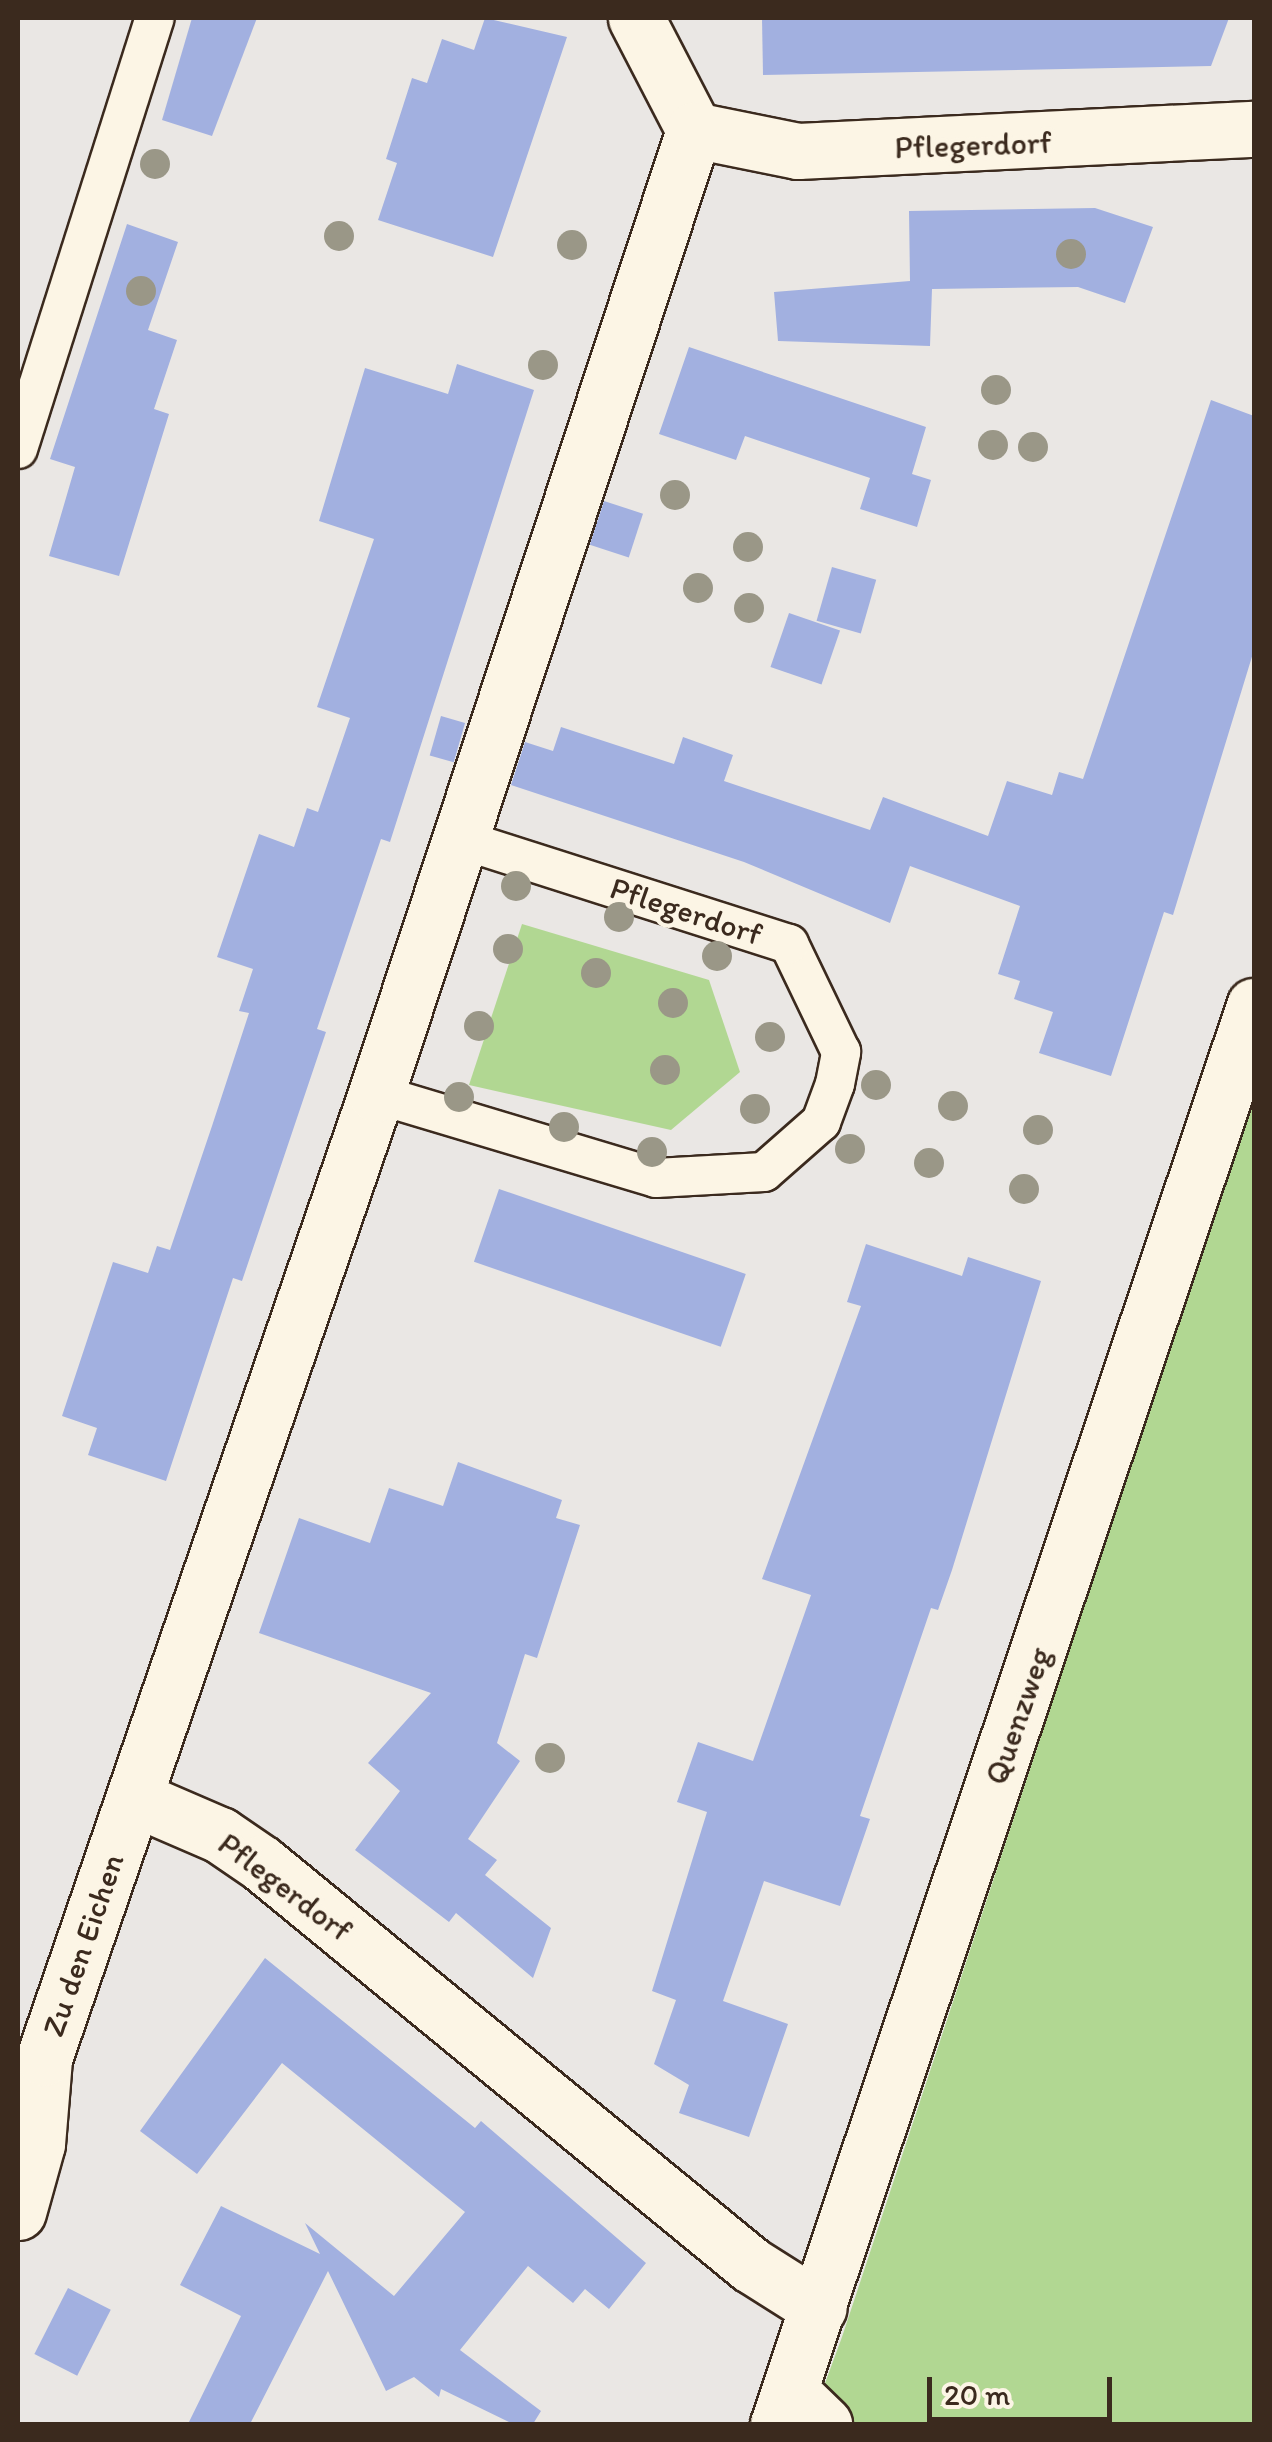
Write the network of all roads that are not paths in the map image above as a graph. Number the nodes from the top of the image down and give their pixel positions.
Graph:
1 (154, 18) edge
2 (636, 18) edge
3 (694, 130) junction
4 (1254, 130) edge
5 (18, 449) edge
6 (458, 839) junction
7 (1254, 1006) edge
8 (376, 1094) junction
9 (134, 1798) junction
10 (18, 2212) edge
11 (819, 2308) junction
12 (798, 2414) edge

1 - 5 lane
2 - 3 street
3 - 4 street, Pflegerdorf
3 - 6 street
6 - 8 street
6 - 8 lane, Pflegerdorf
7 - 11 street, Quenzweg
8 - 9 street
9 - 10 street, Zu den Eichen
9 - 11 street, Pflegerdorf
11 - 12 street, Quenzweg

